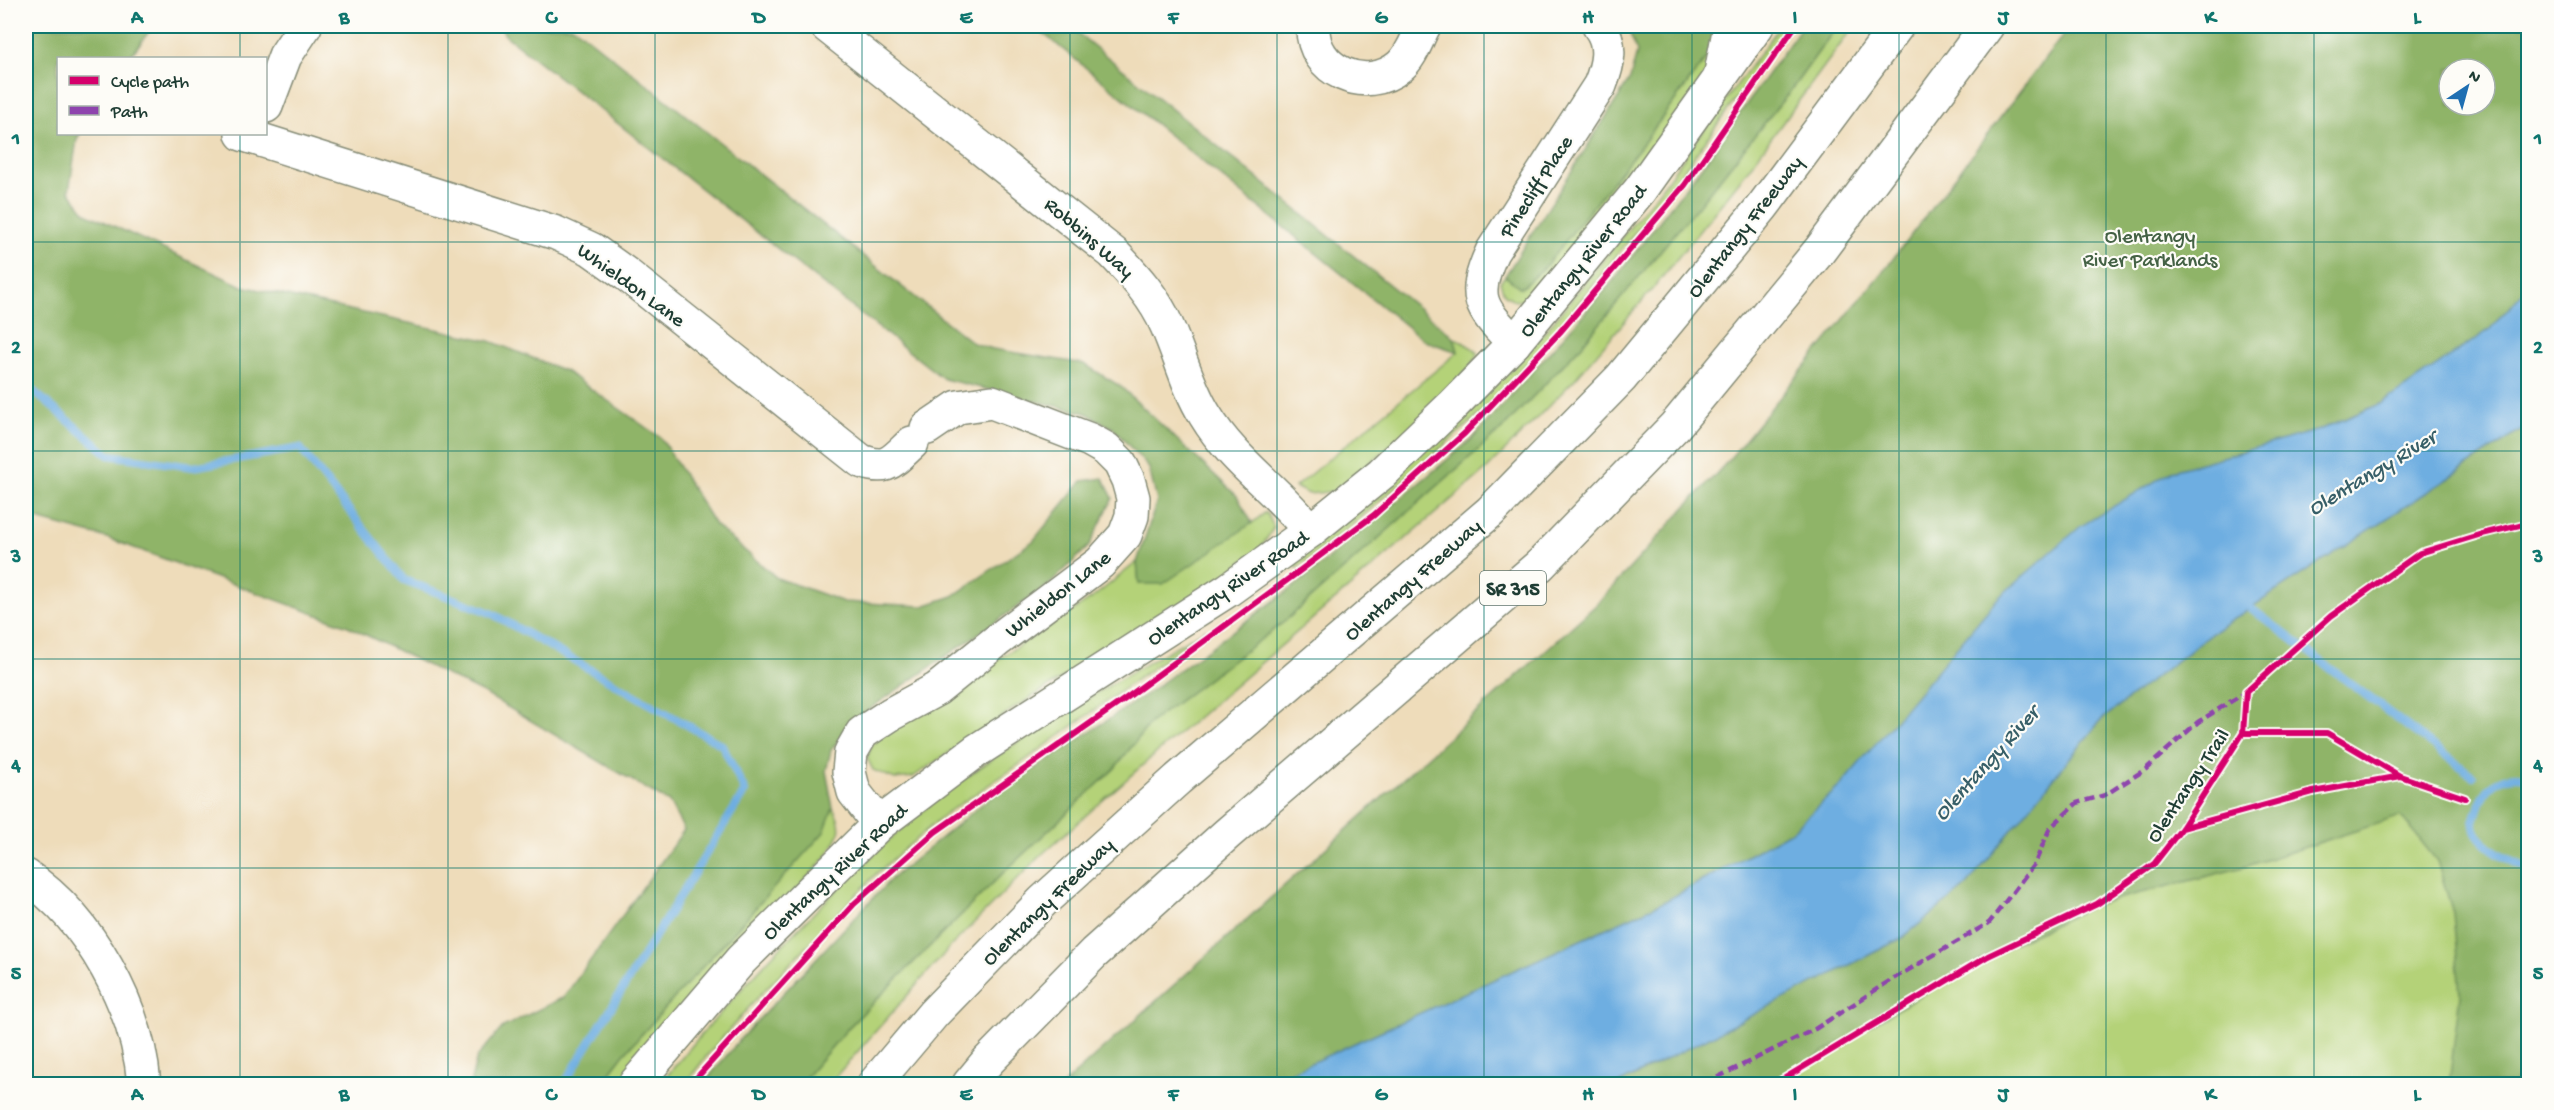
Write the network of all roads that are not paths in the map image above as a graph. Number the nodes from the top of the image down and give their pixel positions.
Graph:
1 (305, 26) edge
2 (827, 26) edge
3 (1313, 26) edge
4 (1424, 26) edge
5 (1599, 26) edge
6 (1730, 26) edge
7 (1757, 26) edge
8 (1897, 26) edge
9 (1987, 26) edge
10 (1720, 78) junction
11 (267, 103) edge
12 (252, 135) edge
13 (1514, 343) junction
14 (1310, 531) junction
15 (879, 824) junction
16 (26, 876) edge
17 (144, 1084) edge
18 (635, 1084) edge
19 (874, 1084) edge
20 (969, 1084) edge

1 - 11 main road
2 - 14 main road, Robbins Way
3 - 4 main road
5 - 13 main road, Pinecliff Place
6 - 10 main road
7 - 10 main road, Olentangy River Road
8 - 19 main road, Olentangy Freeway
9 - 20 main road, SR 315
10 - 13 main road, Olentangy River Road
12 - 15 main road, Whieldon Lane
13 - 14 main road, Olentangy River Road
14 - 15 main road, Olentangy River Road
15 - 18 main road, Olentangy River Road
16 - 17 main road

